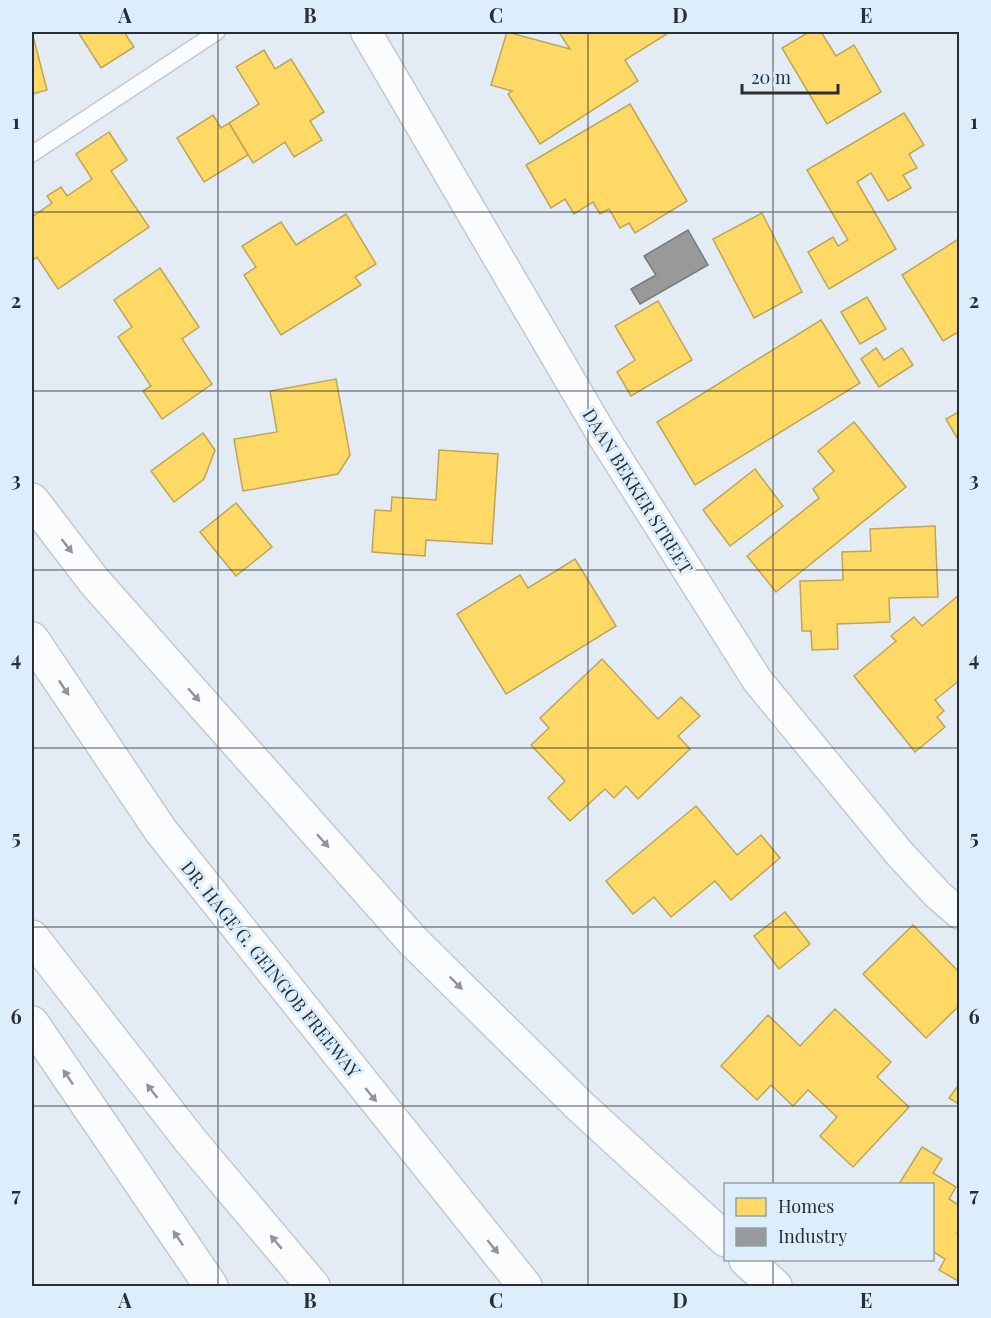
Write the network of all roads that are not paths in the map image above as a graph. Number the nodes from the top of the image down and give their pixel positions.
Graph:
1 (217, 32) edge
2 (366, 32) edge
3 (32, 154) edge
4 (32, 500) edge
5 (32, 639) edge
6 (960, 914) edge
7 (32, 937) edge
8 (32, 1023) edge
9 (724, 1238) edge
10 (747, 1261) edge
11 (211, 1287) edge
12 (314, 1287) edge
13 (525, 1287) edge
14 (776, 1287) edge

1 - 3 lane
2 - 6 street, DAAN BEKKER STREET
4 -> 9 highway
5 -> 13 highway, DR. HAGE G. GEINGOB FREEWAY
12 -> 7 highway
11 -> 8 highway
10 - 14 highway

